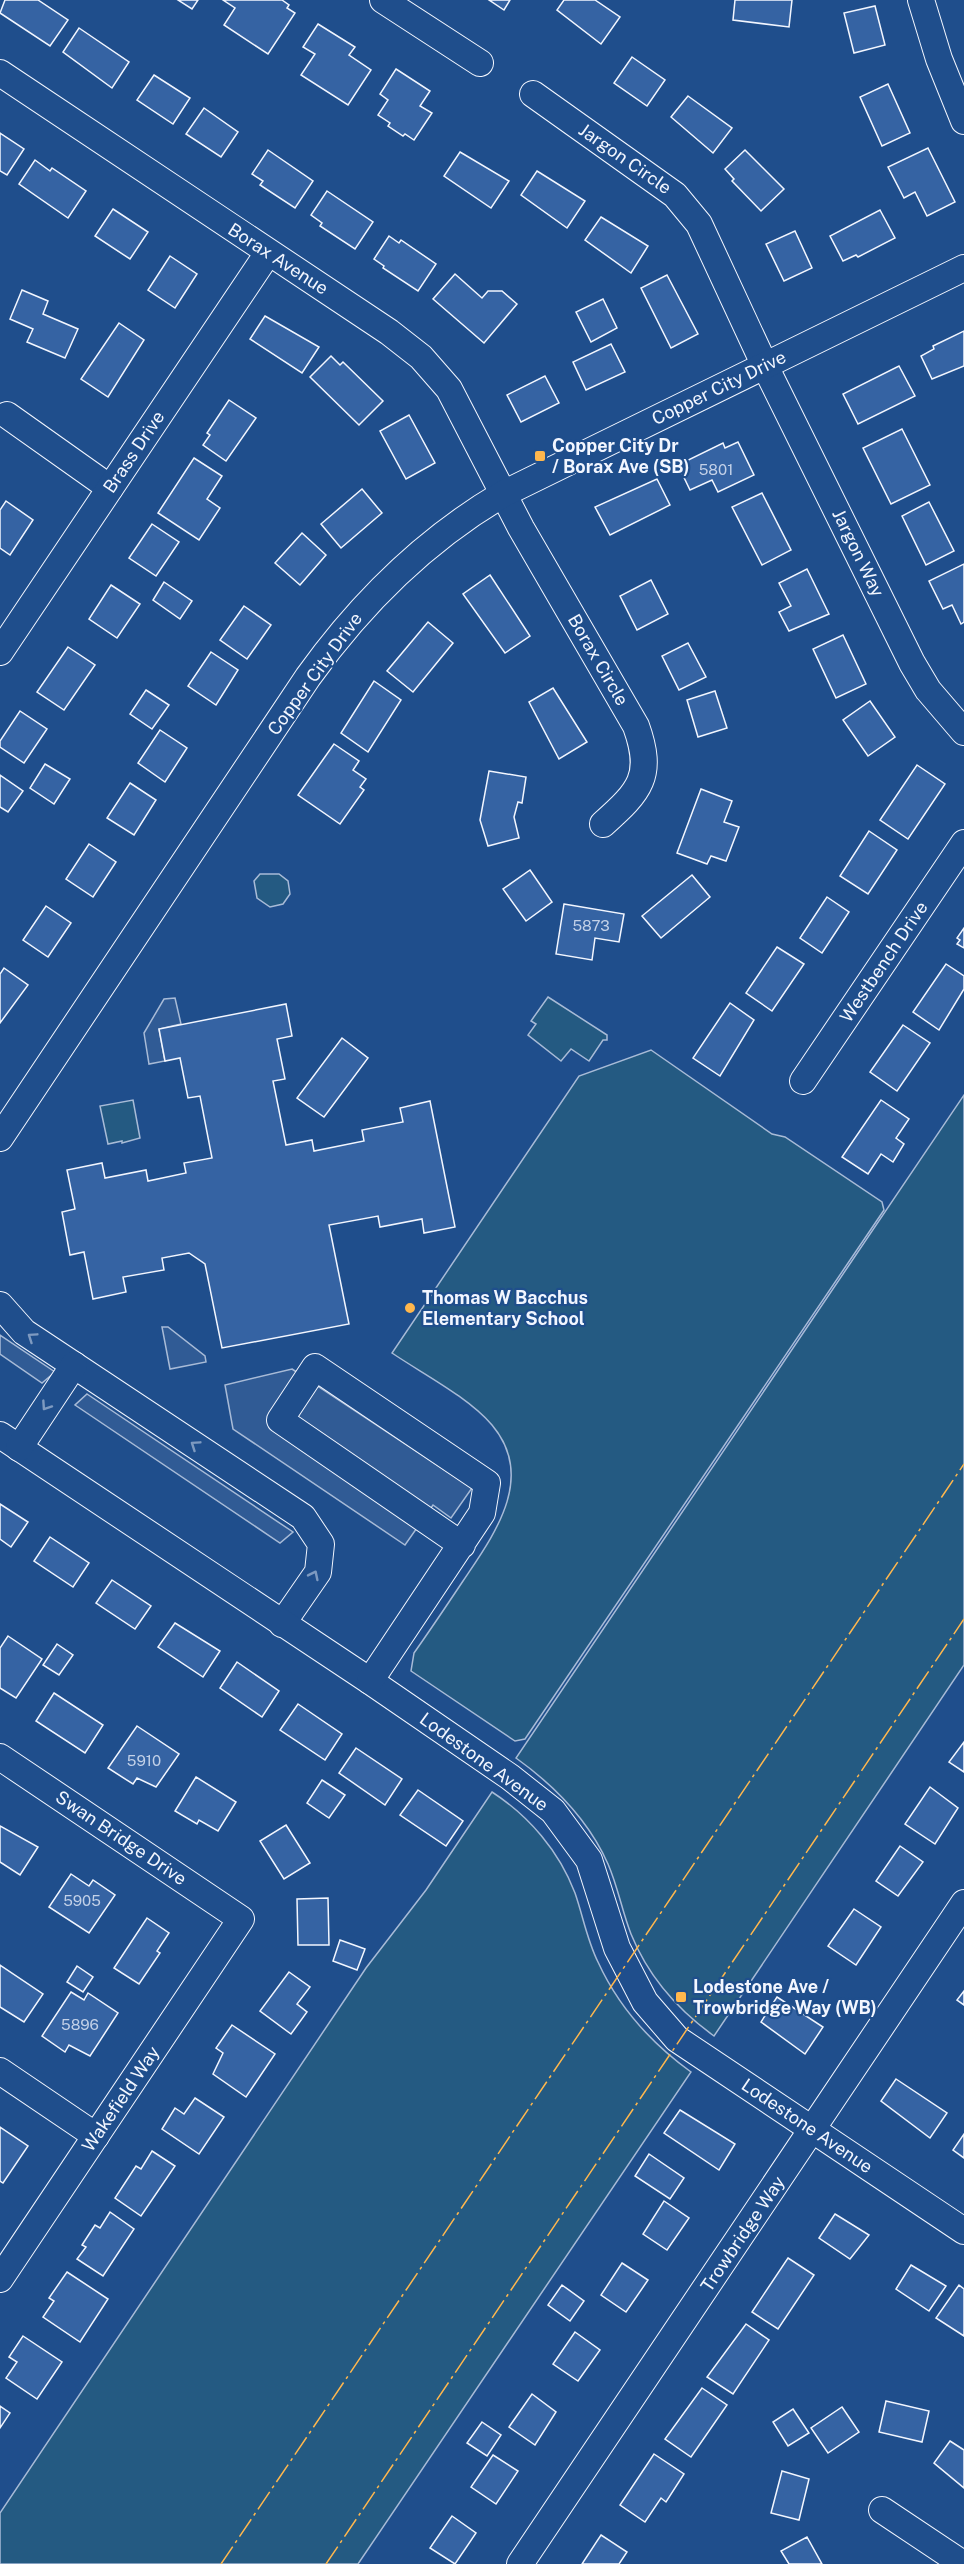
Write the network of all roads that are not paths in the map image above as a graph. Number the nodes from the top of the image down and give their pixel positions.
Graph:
1 (383, 0) edge
2 (921, 0) edge
3 (480, 63) dead end
4 (0, 73) edge
5 (533, 94) dead end
6 (964, 121) edge
7 (268, 253) junction
8 (964, 268) edge
9 (765, 366) junction
10 (7, 415) dead end
11 (110, 488) junction
12 (503, 494) junction
13 (0, 652) edge
14 (964, 732) edge
15 (603, 824) dead end
16 (964, 843) edge
17 (803, 1081) dead end
18 (0, 1138) edge
19 (0, 1305) edge
20 (74, 1365) junction
21 (9, 1442) edge
22 (462, 1545) junction
23 (282, 1624) junction
24 (370, 1681) junction
25 (0, 1757) edge
26 (964, 1903) edge
27 (242, 1919) joint
28 (0, 2071) edge
29 (813, 2129) junction
30 (96, 2136) junction
31 (964, 2231) edge
32 (0, 2279) edge
33 (882, 2510) dead end
34 (520, 2564) edge
35 (963, 2564) edge

1 - 3 street
2 - 6 street
4 - 7 street, Borax Avenue
5 - 9 street, Jargon Circle
7 - 11 street, Brass Drive
7 - 12 street, Borax Avenue
8 - 9 street, Copper City Drive
9 - 12 street, Copper City Drive
9 - 14 street, Jargon Way
10 - 11 street
11 - 13 street, Brass Drive
12 - 15 street, Borax Circle
12 - 18 street, Copper City Drive
16 - 17 street, Westbench Drive
20 -> 19 street
20 -> 21 street
23 -> 20 street
21 - 23 street, Lodestone Avenue
22 - 22 street
22 - 24 street
23 - 24 street, Lodestone Avenue
24 - 29 street, Lodestone Avenue
25 - 27 street, Swan Bridge Drive
26 - 29 street, Trowbridge Way
27 - 30 street, Wakefield Way
28 - 30 street
29 - 31 street, Lodestone Avenue
29 - 34 street, Trowbridge Way
30 - 32 street, Wakefield Way
33 - 35 street

